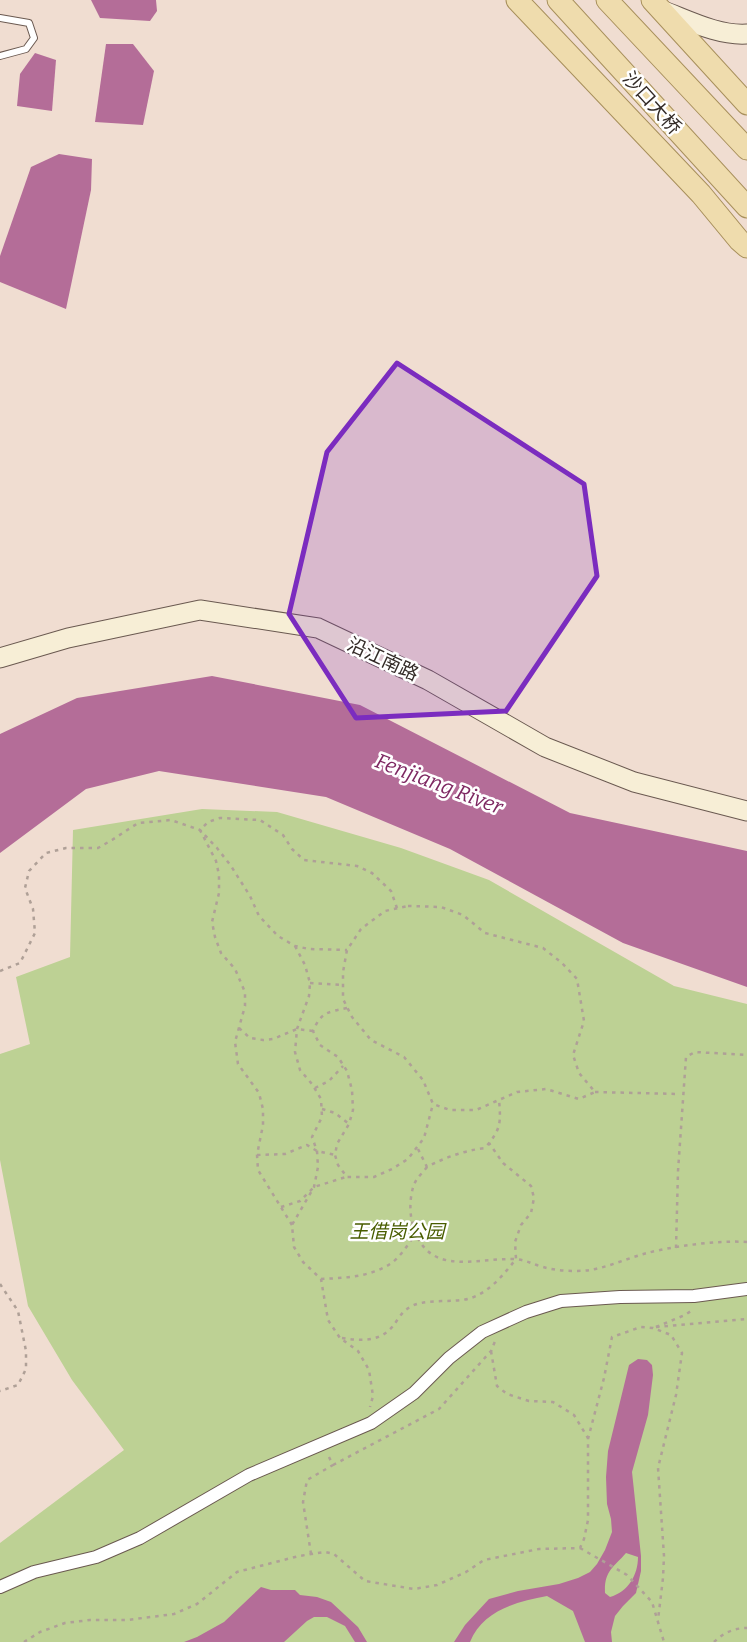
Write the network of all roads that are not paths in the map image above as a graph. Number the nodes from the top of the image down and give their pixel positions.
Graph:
1 (517, 0) edge
2 (558, 0) edge
3 (607, 0) edge
4 (656, 5) edge
5 (0, 18) edge
6 (747, 34) edge
7 (0, 56) edge
8 (747, 104) edge
9 (747, 149) edge
10 (747, 206) edge
11 (747, 247) edge
12 (5, 655) edge
13 (747, 811) edge
14 (747, 1289) edge
15 (0, 1587) edge

1 - 11 main road
2 - 10 main road, 沙口大桥
3 - 9 main road, 沙口大桥
4 - 6 street
4 - 8 main road
5 - 7 lane
12 - 13 street, 沿江南路
14 - 15 street

